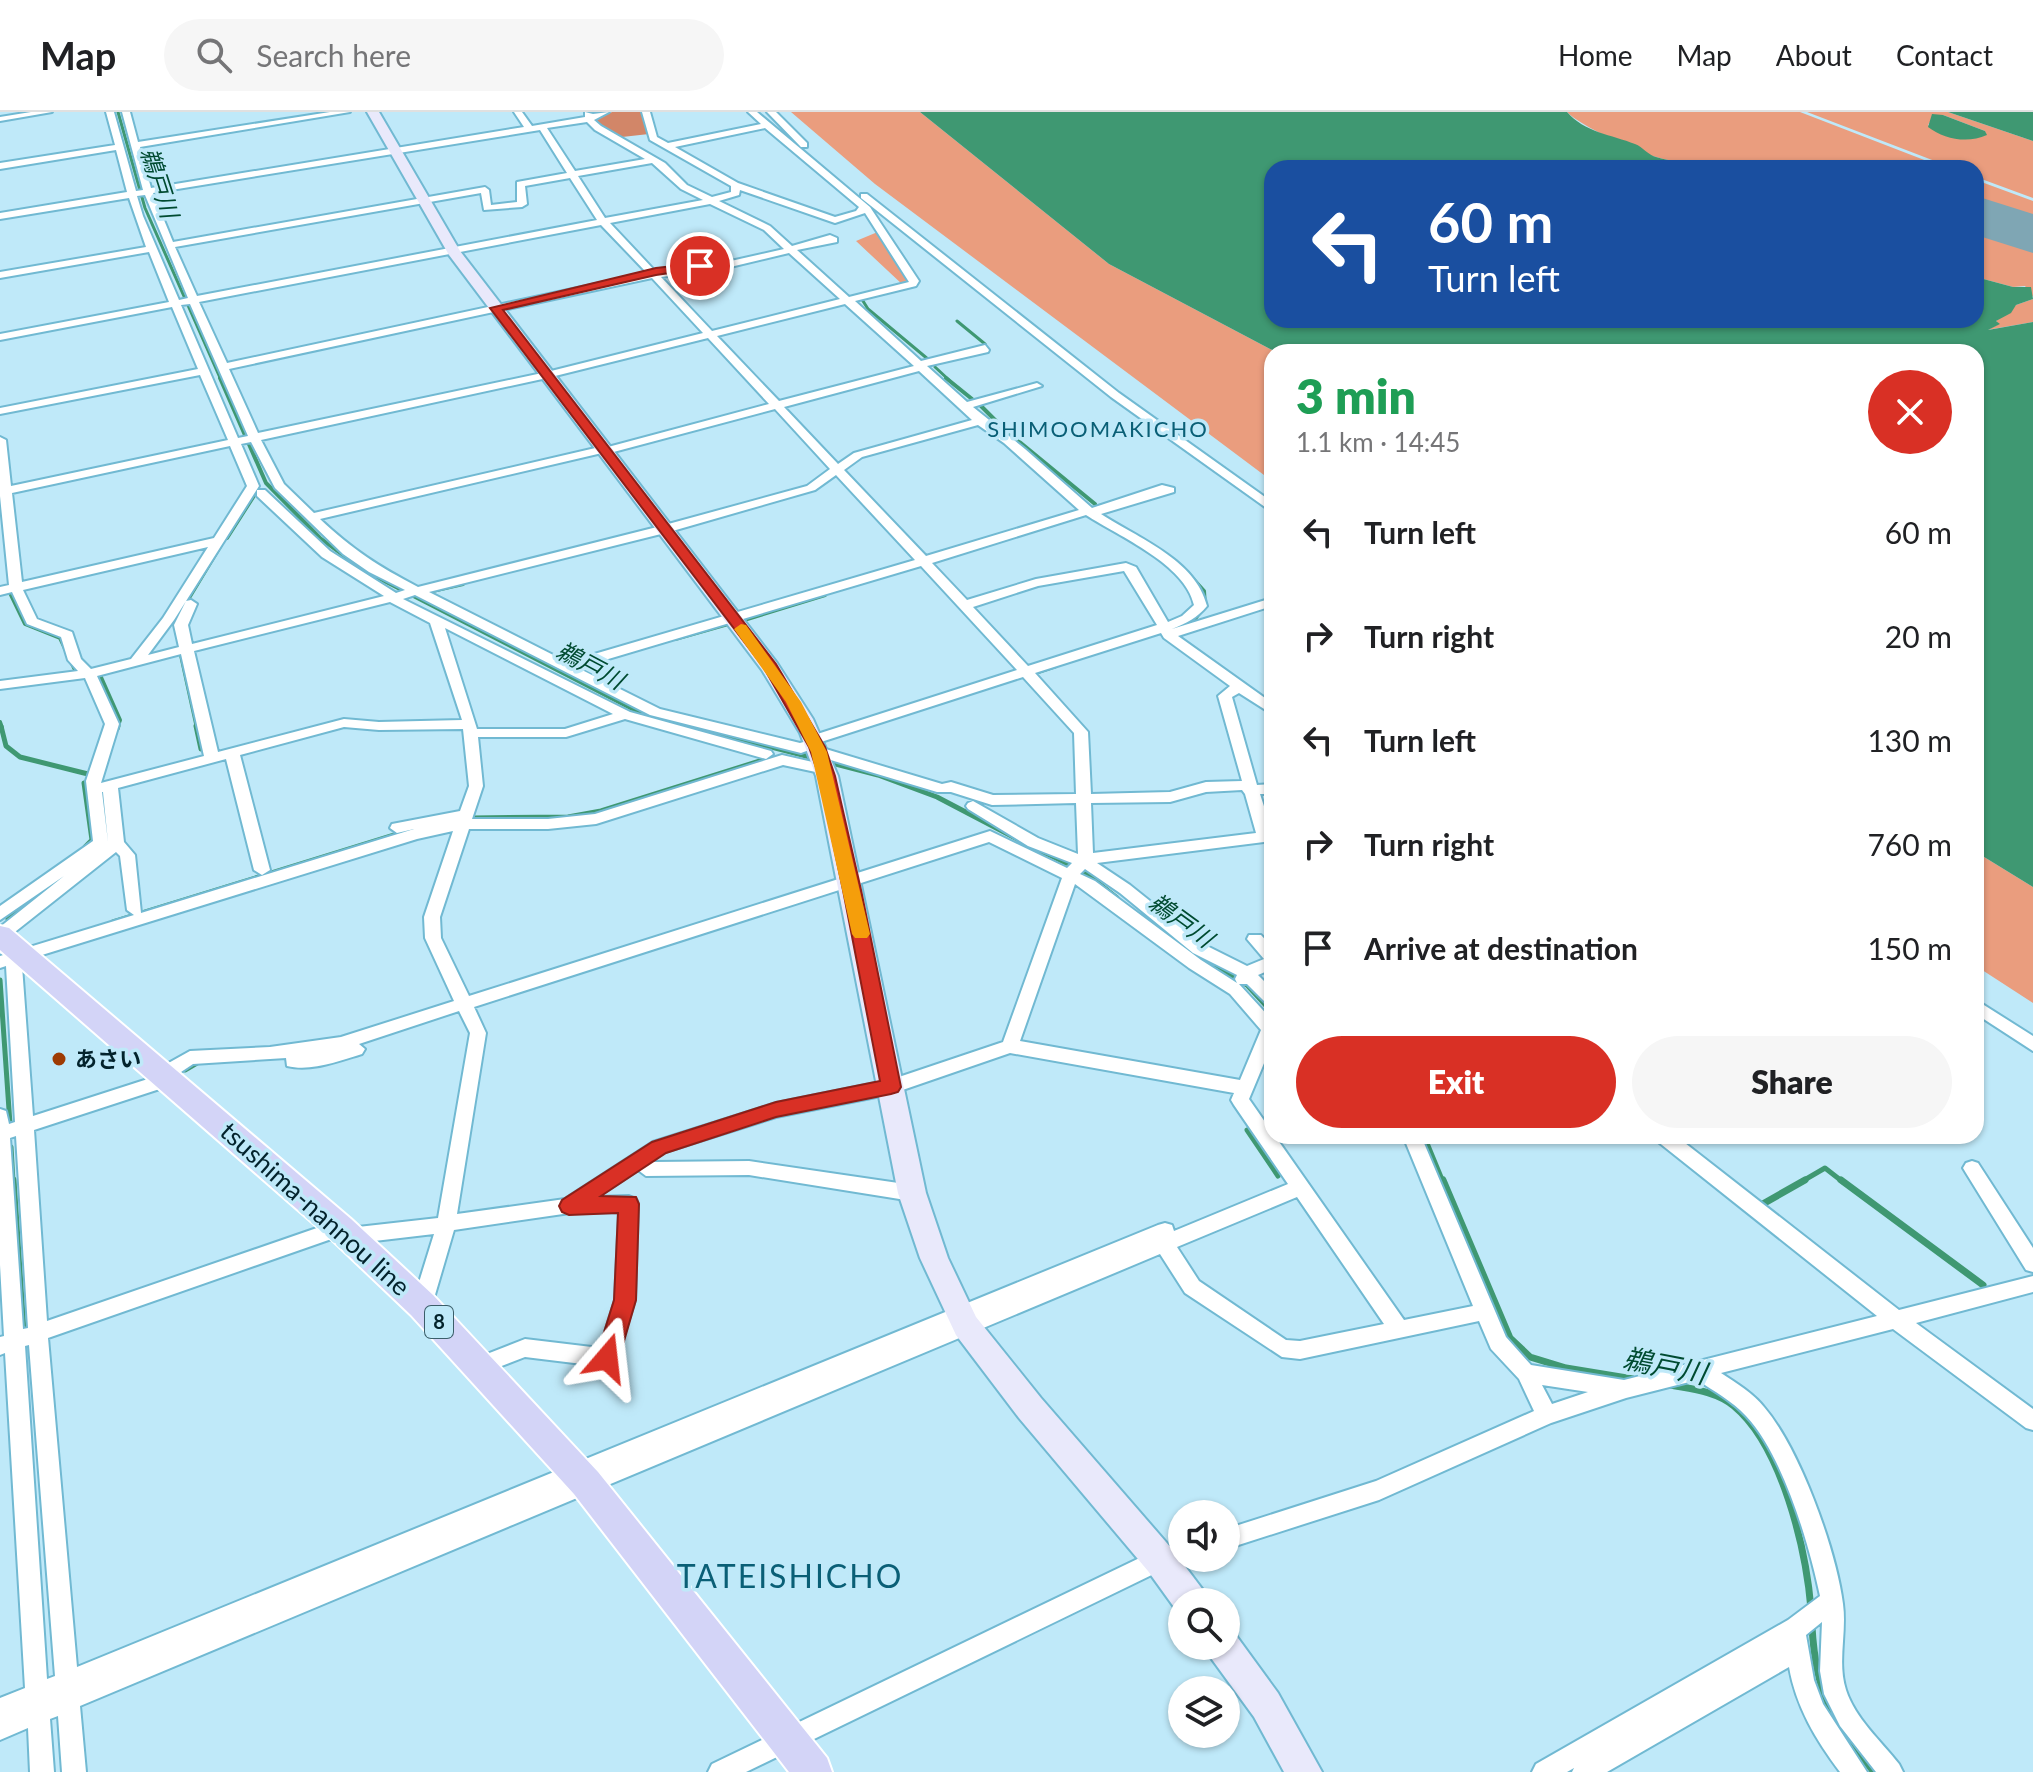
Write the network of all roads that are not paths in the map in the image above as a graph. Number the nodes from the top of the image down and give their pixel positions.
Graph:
1 (48, 112) edge
2 (110, 112) edge
3 (126, 112) edge
4 (332, 112) edge
5 (346, 112) edge
6 (373, 112) edge
7 (518, 112) edge
8 (605, 112) edge
9 (646, 112) edge
10 (752, 112) edge
11 (771, 112) edge
12 (588, 115) edge
13 (0, 119) edge
14 (766, 125) junction
15 (542, 127) junction
16 (530, 129) junction
17 (135, 144) junction
18 (119, 146) junction
19 (667, 146) junction
20 (395, 151) junction
21 (652, 159) junction
22 (0, 165) edge
23 (570, 174) junction
24 (516, 181) dead end
25 (735, 185) junction
26 (483, 187) dead end
27 (140, 193) junction
28 (422, 199) junction
29 (710, 201) junction
30 (865, 207) junction
31 (0, 216) edge
32 (602, 220) junction
33 (920, 243) junction
34 (168, 244) junction
35 (152, 247) junction
36 (792, 248) junction
37 (454, 252) junction
38 (0, 274) edge
39 (654, 274) junction
40 (848, 301) junction
41 (185, 303) junction
42 (497, 309) junction
43 (711, 335) junction
44 (0, 337) edge
45 (222, 365) junction
46 (922, 365) junction
47 (203, 370) junction
48 (547, 375) junction
49 (1037, 386) dead end
50 (775, 403) junction
51 (965, 406) junction
52 (0, 410) edge
53 (980, 421) junction
54 (0, 440) edge
55 (245, 441) junction
56 (604, 449) junction
57 (837, 470) junction
58 (257, 490) junction
59 (2, 492) edge
60 (1264, 502) edge
61 (1093, 512) junction
62 (312, 517) junction
63 (665, 529) junction
64 (220, 538) junction
65 (926, 563) junction
66 (16, 585) junction
67 (0, 588) edge
68 (417, 592) junction
69 (397, 598) junction
70 (1264, 604) edge
71 (965, 605) junction
72 (436, 621) junction
73 (736, 622) junction
74 (1167, 631) junction
75 (187, 649) junction
76 (136, 661) junction
77 (569, 669) junction
78 (87, 674) junction
79 (1030, 675) junction
80 (0, 685) edge
81 (1238, 687) junction
82 (1264, 705) edge
83 (625, 715) junction
84 (470, 728) junction
85 (232, 753) junction
86 (819, 753) junction
87 (766, 754) junction
88 (211, 755) junction
89 (193, 760) junction
90 (782, 760) junction
91 (93, 786) junction
92 (110, 786) junction
93 (1264, 790) edge
94 (1250, 791) junction
95 (1264, 794) edge
96 (977, 801) junction
97 (1085, 801) junction
98 (466, 818) junction
99 (1264, 826) edge
100 (1264, 837) edge
101 (117, 843) junction
102 (1079, 866) junction
103 (262, 870) junction
104 (851, 885) junction
105 (135, 910) junction
106 (0, 914) edge
107 (1255, 939) dead end
108 (8, 948) edge
109 (1264, 950) edge
110 (1264, 966) edge
111 (1242, 982) junction
112 (1264, 994) edge
113 (467, 1007) junction
114 (1984, 1011) edge
115 (1264, 1018) edge
116 (2033, 1045) edge
117 (1010, 1046) junction
118 (1264, 1046) edge
119 (169, 1081) junction
120 (891, 1087) junction
121 (1245, 1088) junction
122 (1264, 1127) edge
123 (24, 1131) junction
124 (1, 1134) edge
125 (1274, 1144) edge
126 (1415, 1144) edge
127 (1673, 1144) edge
128 (645, 1155) junction
129 (1972, 1168) dead end
130 (1295, 1183) junction
131 (912, 1193) junction
132 (569, 1206) junction
133 (446, 1225) junction
134 (344, 1232) junction
135 (1164, 1243) junction
136 (2033, 1264) edge
137 (2033, 1284) edge
138 (422, 1305) junction
139 (1484, 1312) junction
140 (1894, 1318) junction
141 (963, 1320) junction
142 (1398, 1328) junction
143 (38, 1333) junction
144 (7, 1344) edge
145 (481, 1365) junction
146 (1697, 1369) junction
147 (1526, 1373) junction
148 (1633, 1388) junction
149 (1547, 1415) junction
150 (2033, 1421) edge
151 (581, 1478) junction
152 (1240, 1535) edge
153 (1168, 1553) edge
154 (1168, 1557) edge
155 (1829, 1605) junction
156 (1799, 1633) junction
157 (1233, 1660) edge
158 (68, 1691) junction
159 (38, 1703) junction
160 (0, 1710) edge
161 (0, 1728) edge
162 (787, 1740) junction
163 (42, 1772) edge
164 (74, 1772) edge
165 (720, 1772) edge
166 (813, 1772) edge
167 (1304, 1772) edge
168 (1544, 1772) edge
169 (1584, 1772) edge
170 (1855, 1772) edge
171 (1891, 1772) edge

1 - 13 street
2 - 18 street
3 - 17 street
4 - 17 street
5 - 17 street
6 - 20 street
7 - 16 street
8 - 12 street
9 - 19 street
10 - 14 street
11 - 33 street
12 - 15 street
12 - 21 street
14 - 19 street
14 - 30 street
15 - 16 street
15 - 23 street
16 - 20 street
17 - 27 street
18 - 22 street
18 - 27 street
19 - 25 street
20 - 27 street
20 - 28 street
21 - 23 street
21 - 29 street
23 - 24 street
23 - 28 street
23 - 32 street
25 - 29 street
25 - 30 street
26 - 28 street
27 - 31 street
27 - 34 street
27 - 35 street
28 - 34 street
28 - 37 street
29 - 32 street
29 - 36 street
30 - 33 street
30 - 40 street
32 - 37 street
32 - 39 street
33 - 60 street
34 - 41 street
35 - 38 street
35 - 41 street
36 - 39 street
36 - 40 street
37 - 41 street
37 - 42 street
39 - 42 street
39 - 43 street
40 - 43 street
40 - 46 street
41 - 44 street
41 - 45 street
41 - 47 street
42 - 45 street
42 - 48 street
43 - 48 street
43 - 50 street
45 - 55 street
46 - 50 street
46 - 51 street
47 - 52 street
47 - 55 street
48 - 55 street
48 - 56 street
49 - 51 street
50 - 56 street
50 - 57 street
51 - 53 street
53 - 57 street
53 - 61 street
54 - 59 street
55 - 58 street
55 - 59 street
55 - 62 street
56 - 62 street
56 - 63 street
57 - 63 street
57 - 65 street
58 - 64 street
58 - 69 street
58 - 75 street
59 - 66 street
61 - 61 street
61 - 65 street
61 - 74 street
62 - 68 street
63 - 68 street
63 - 73 street
64 - 66 street
64 - 76 street
65 - 71 street
65 - 73 street
66 - 67 street
66 - 78 street
68 - 69 street
68 - 77 street
69 - 72 street
69 - 75 street
70 - 74 street
71 - 74 street
71 - 79 street
72 - 83 street
72 - 84 street
73 - 77 street
73 - 86 street
74 - 79 street
74 - 81 street
75 - 76 street
75 - 88 street
76 - 78 street
77 - 86 street
78 - 80 street
78 - 91 street
79 - 86 street
79 - 97 street
81 - 82 street
81 - 94 street
83 - 84 street
83 - 87 street
84 - 85 street
84 - 98 street
85 - 88 street
85 - 103 street
86 - 90 street
86 - 96 street
86 - 104 street
87 - 90 street
87 - 98 street
88 - 89 street
89 - 91 street
89 - 92 street
90 - 98 street
91 - 92 street
91 - 106 street
92 - 101 street
93 - 94 street
94 - 95 street
94 - 97 street
94 - 99 street
96 - 97 street
96 - 102 street
97 - 102 street
98 - 103 street
98 - 108 street
98 - 113 street
100 - 102 street
101 - 105 street
101 - 108 street
102 - 104 street
102 - 111 street
102 - 117 street
103 - 105 street
104 - 113 street
104 - 120 street
105 - 108 street
107 - 109 street
108 - 119 main road, tsushima-nannou line / 8
108 - 123 street
110 - 111 street
111 - 112 street
111 - 115 street
113 - 119 street
113 - 133 street
114 - 116 street
117 - 120 street
117 - 121 street
118 - 121 street
119 - 123 street
119 - 134 main road, tsushima-nannou line / 8
120 - 128 street
120 - 131 street
121 - 122 street
123 - 124 street
123 - 143 street
124 - 144 street
125 - 130 street
126 - 139 street
127 - 140 street
128 - 131 street
128 - 132 street
129 - 136 street
130 - 135 street
130 - 141 street
130 - 142 street
131 - 141 street
132 - 133 street
132 - 145 street
133 - 134 street
133 - 138 street
134 - 138 main road, tsushima-nannou line / 8
134 - 143 street
135 - 141 street
135 - 142 street
137 - 140 street
138 - 145 main road, tsushima-nannou line / 8
139 - 142 street
139 - 147 street
140 - 146 street
140 - 150 street
141 - 151 street
141 - 153 street
143 - 144 street
143 - 158 street
144 - 159 street
145 - 151 main road, tsushima-nannou line / 8
146 - 148 street
146 - 155 street
147 - 148 street
147 - 149 street
148 - 149 street
149 - 152 street
151 - 158 street
151 - 162 main road, tsushima-nannou line / 8
154 - 162 street
155 - 156 street
155 - 171 street
156 - 168 street
156 - 169 street
156 - 170 street
157 - 167 street
158 - 159 street
158 - 164 street
159 - 160 street
159 - 161 street
159 - 163 street
162 - 165 street
162 - 166 main road, tsushima-nannou line / 8

